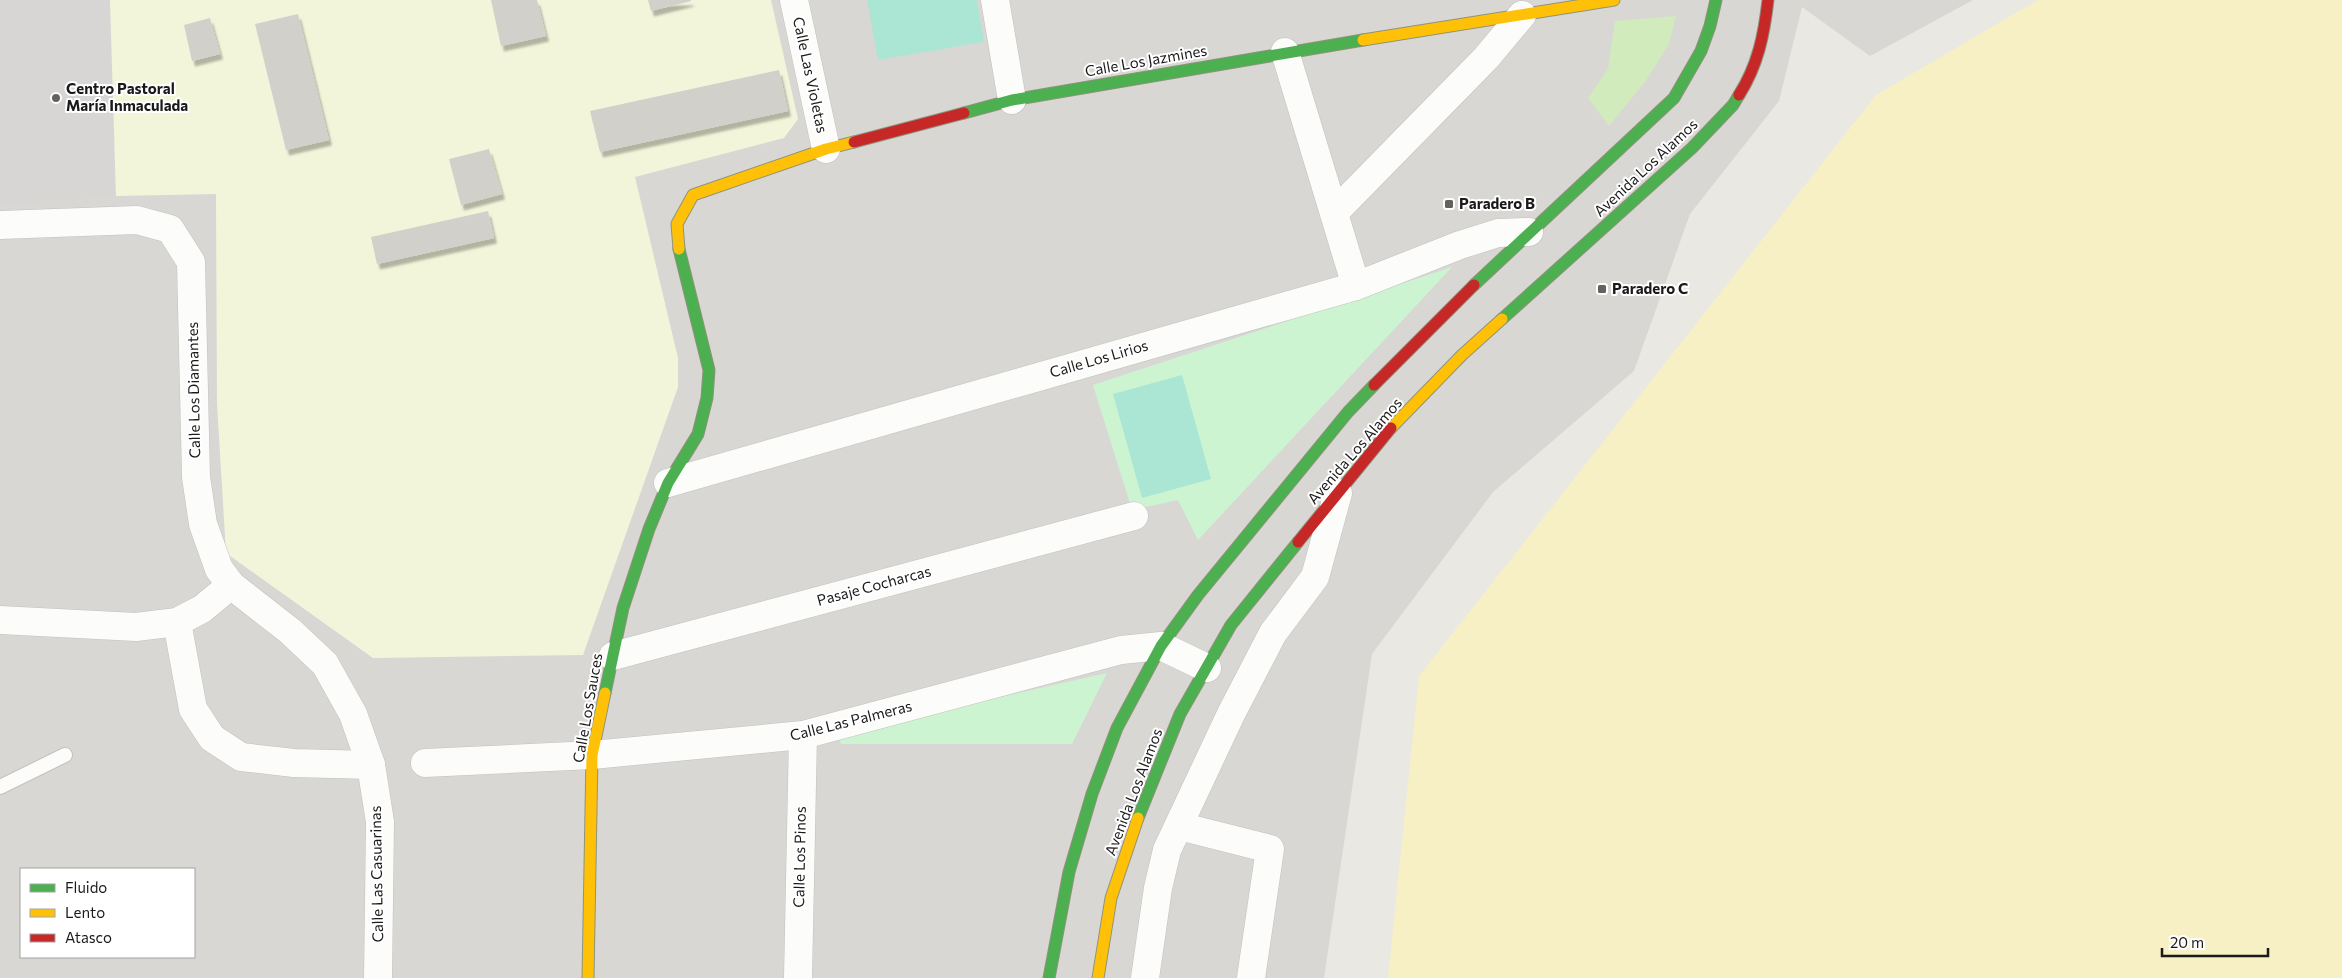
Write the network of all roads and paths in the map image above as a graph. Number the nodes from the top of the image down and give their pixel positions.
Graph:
1 (794, 0) edge
2 (995, 0) edge
3 (1614, 0) edge
4 (1716, 0) edge
5 (1768, 0) edge
6 (1522, 15) junction
7 (1285, 52) junction
8 (1012, 100) junction
9 (826, 149) junction
10 (693, 195) joint
11 (1334, 213) junction
12 (0, 225) edge
13 (1529, 232) junction
14 (1356, 286) junction
15 (668, 483) junction
16 (1338, 493) junction
17 (1134, 516) dead end
18 (231, 585) junction
19 (0, 620) edge
20 (177, 622) junction
21 (1161, 646) junction
22 (613, 656) junction
23 (1207, 668) junction
24 (803, 735) junction
25 (65, 755) dead end
26 (592, 755) junction
27 (425, 763) dead end
28 (371, 765) junction
29 (0, 787) edge
30 (1178, 826) junction
31 (378, 978) edge
32 (588, 978) edge
33 (798, 978) edge
34 (1049, 978) edge
35 (1098, 978) edge
36 (1145, 978) edge
37 (1250, 978) edge

1 - 9 street, Calle Las Violetas
2 - 8 street
3 - 6 main road, Calle Los Jazmines
4 - 13 main road, Avenida Los Alamos
5 - 16 main road, Avenida Los Alamos
6 - 7 main road, Calle Los Jazmines
6 - 11 street
7 - 8 main road, Calle Los Jazmines
7 - 11 street
8 - 9 main road, Calle Los Jazmines
9 - 10 main road, Calle Los Jazmines
10 - 15 main road, Calle Los Sauces
11 - 14 street
12 - 18 street, Calle Los Diamantes
13 - 14 street, Calle Los Lirios
13 - 21 main road, Avenida Los Alamos
14 - 15 street, Calle Los Lirios
15 - 22 main road, Calle Los Sauces
16 - 23 main road, Avenida Los Alamos
16 - 30 street
17 - 22 street, Pasaje Cocharcas
18 - 20 street
18 - 28 street, Calle Las Casuarinas
19 - 20 street
20 - 28 street
21 - 23 street
21 - 24 street, Calle Las Palmeras
21 - 34 main road, Avenida Los Alamos
22 - 26 main road, Calle Los Sauces
23 - 35 main road, Avenida Los Alamos
24 - 26 street, Calle Las Palmeras
24 - 33 street, Calle Los Pinos
25 - 29 lane
26 - 27 street, Calle Las Palmeras
26 - 32 main road, Calle Los Sauces
28 - 31 street, Calle Las Casuarinas
30 - 36 street
30 - 37 street

